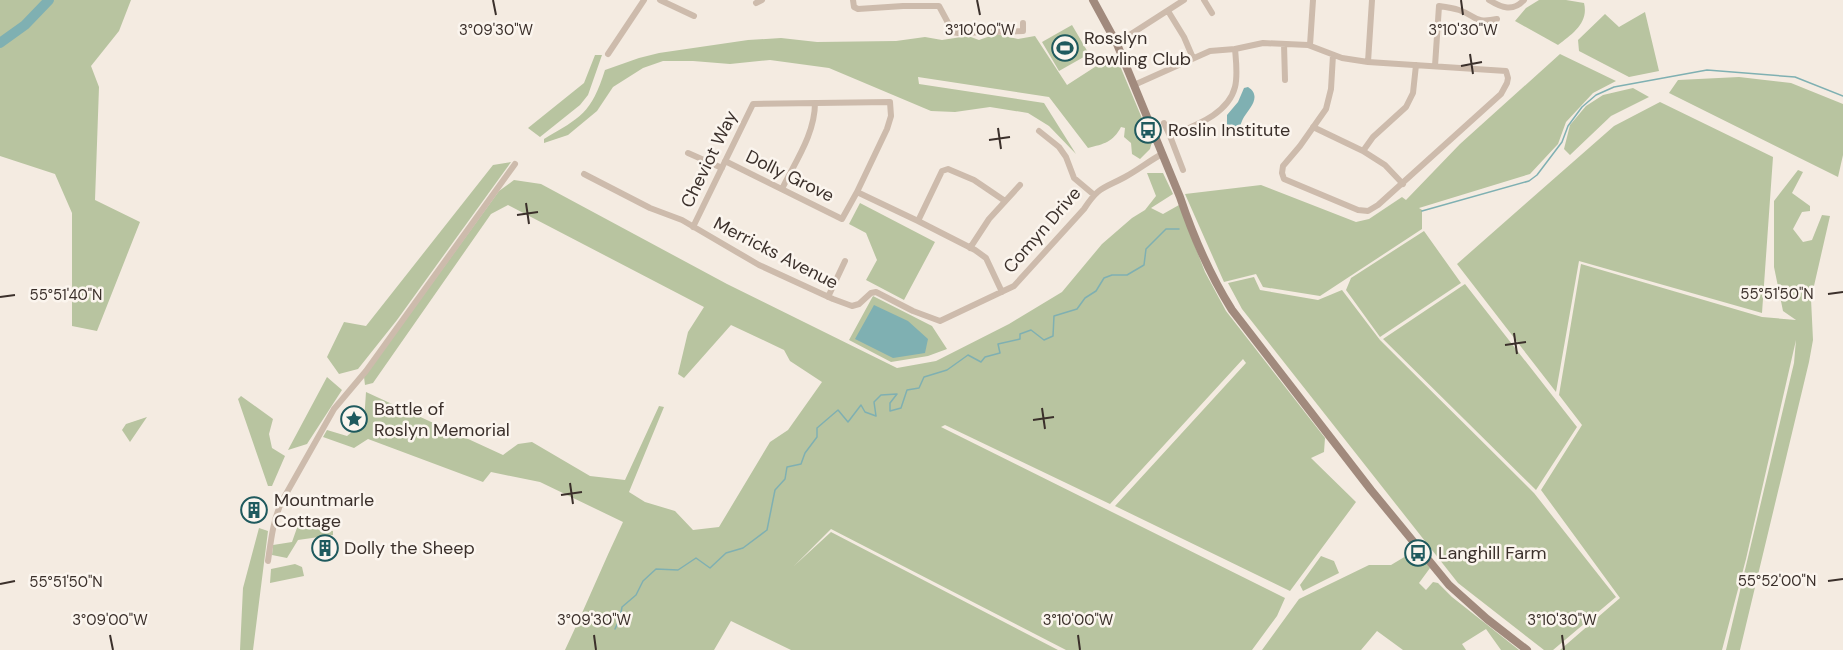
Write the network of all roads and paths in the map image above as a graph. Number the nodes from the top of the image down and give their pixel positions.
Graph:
1 (644, 0) edge
2 (660, 0) edge
3 (853, 0) edge
4 (1184, 0) edge
5 (1204, 0) edge
6 (1313, 0) edge
7 (1372, 0) edge
8 (1489, 0) edge
9 (1524, 0) edge
10 (1095, 4) edge
11 (1168, 11) junction
12 (1212, 13) dead end
13 (1497, 19) dead end
14 (685, 22) dead end
15 (1023, 23) dead end
16 (1128, 36) dead end
17 (1284, 44) junction
18 (1310, 45) junction
19 (1235, 49) junction
20 (608, 54) dead end
21 (1333, 54) junction
22 (1193, 58) junction
23 (1368, 62) junction
24 (1416, 65) junction
25 (1435, 66) junction
26 (1285, 80) dead end
27 (1134, 85) junction
28 (815, 103) junction
29 (1164, 123) dead end
30 (1313, 127) junction
31 (1039, 131) dead end
32 (1170, 136) junction
33 (1364, 151) junction
34 (688, 153) dead end
35 (1162, 154) junction
36 (725, 161) junction
37 (515, 164) dead end
38 (722, 168) junction
39 (1183, 170) dead end
40 (584, 174) dead end
41 (1403, 184) junction
42 (1020, 185) dead end
43 (782, 189) junction
44 (857, 192) junction
45 (1093, 194) junction
46 (1005, 201) junction
47 (918, 221) junction
48 (693, 227) junction
49 (970, 248) junction
50 (845, 261) dead end
51 (876, 292) joint
52 (1002, 292) junction
53 (828, 297) junction
54 (268, 561) dead end
55 (1527, 650) edge

1 - 20 street
2 - 14 street
3 - 15 street
4 - 11 street
5 - 12 street
6 - 18 street
7 - 23 street
8 - 9 street
10 - 27 main road
11 - 16 street
11 - 22 street
13 - 25 street
17 - 18 street
17 - 19 street
17 - 26 street
18 - 21 street
19 - 22 street
19 - 32 street
21 - 23 street
21 - 30 street
22 - 27 street
23 - 24 street
24 - 25 street
24 - 33 street
25 - 41 street
27 - 35 main road
28 - 36 street, Cheviot Way
28 - 43 street
28 - 44 street
29 - 32 street
30 - 33 street
30 - 41 street
31 - 45 street
32 - 39 street
33 - 41 street
34 - 38 street
35 - 45 street, Comyn Drive
35 - 55 main road
36 - 38 street, Cheviot Way
36 - 43 street, Dolly Grove
37 - 54 street
38 - 48 street, Cheviot Way
40 - 48 street, Merricks Avenue
42 - 46 street
43 - 44 street, Dolly Grove
44 - 47 street
45 - 52 street, Comyn Drive
46 - 47 street
46 - 49 street
47 - 49 street
48 - 53 street, Merricks Avenue
49 - 52 street
50 - 53 street
51 - 52 street, Comyn Drive
51 - 53 street, Merricks Avenue

